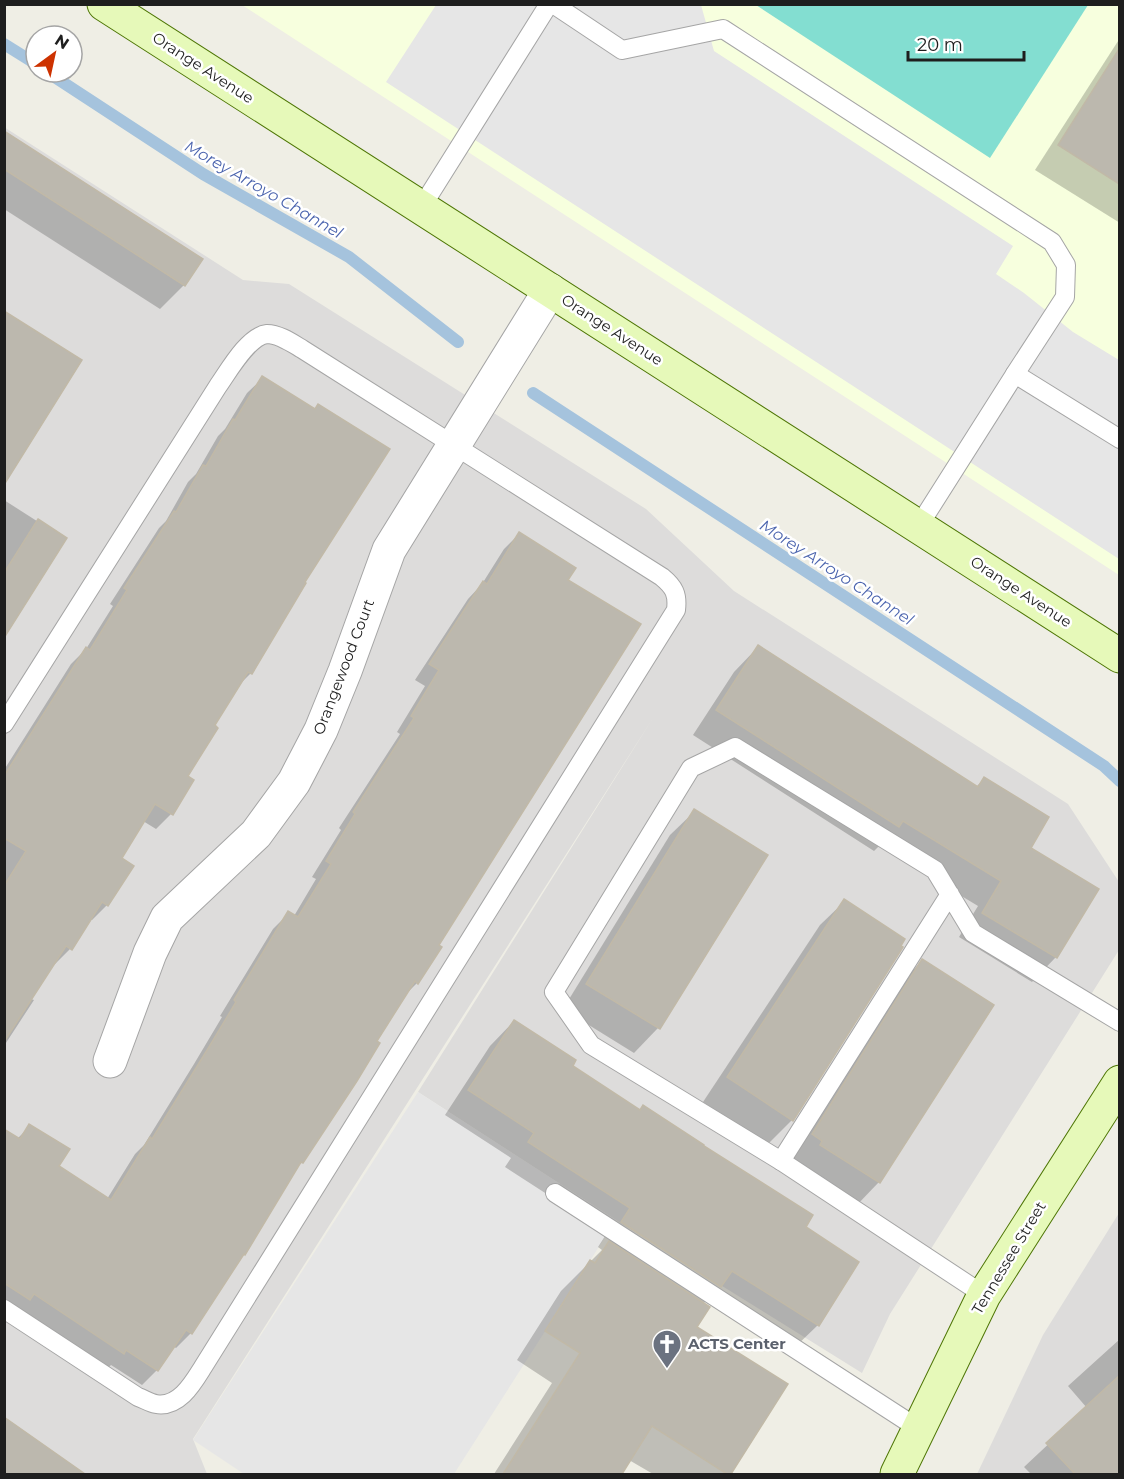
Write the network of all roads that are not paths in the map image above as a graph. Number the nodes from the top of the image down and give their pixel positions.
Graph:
1 (104, 4) edge
2 (551, 4) edge
3 (421, 208) junction
4 (550, 290) junction
5 (1015, 374) junction
6 (1119, 439) edge
7 (454, 444) junction
8 (918, 526) junction
9 (1119, 656) edge
10 (4, 724) edge
11 (950, 894) junction
12 (1119, 1022) edge
13 (110, 1061) dead end
14 (1119, 1082) edge
15 (781, 1161) junction
16 (555, 1193) dead end
17 (984, 1295) junction
18 (4, 1309) edge
19 (919, 1430) junction
20 (897, 1474) edge

1 - 3 street, Orange Avenue
2 - 3 lane
2 - 5 lane
3 - 4 street, Orange Avenue
4 - 7 street, Orangewood Court
4 - 8 street, Orange Avenue
5 - 6 lane
5 - 8 lane
7 - 10 lane
7 - 13 street, Orangewood Court
7 - 18 lane
8 - 9 street, Orange Avenue
11 - 12 lane
11 - 15 lane
11 - 15 lane
14 - 17 street, Tennessee Street
15 - 17 lane
16 - 19 lane
17 - 19 street, Tennessee Street
19 - 20 street, Tennessee Street

